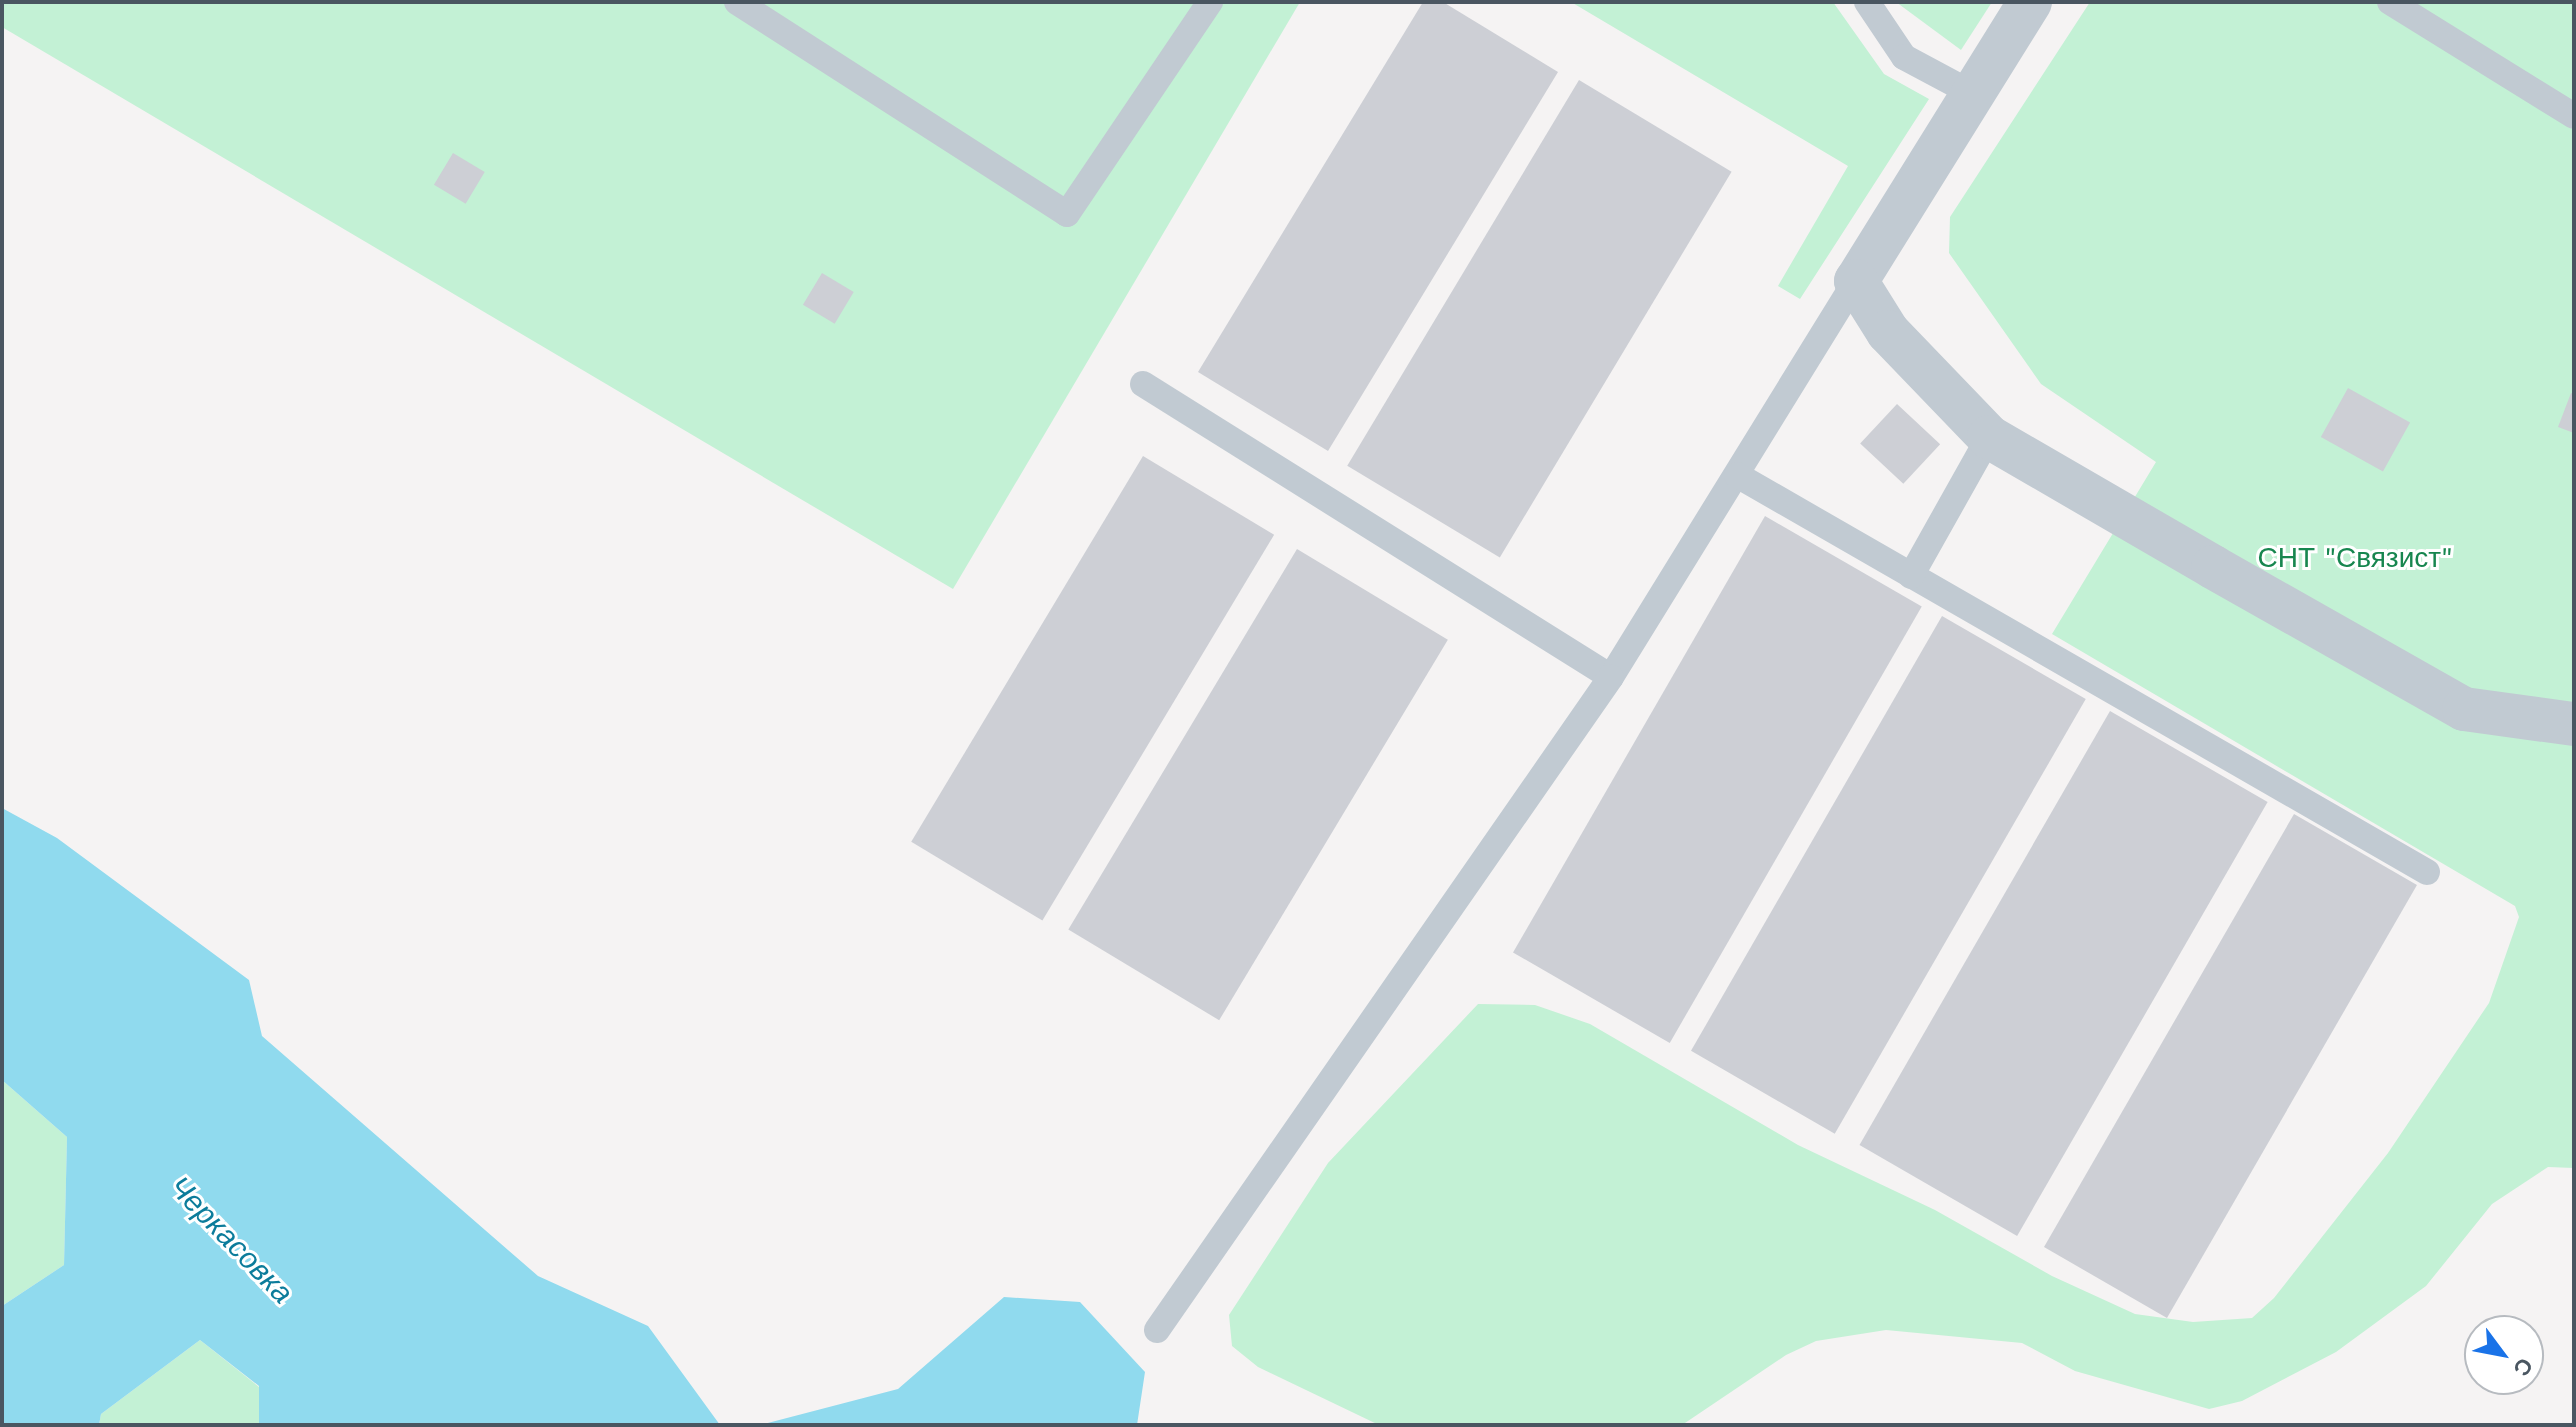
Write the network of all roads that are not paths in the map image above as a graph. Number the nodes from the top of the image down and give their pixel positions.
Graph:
1 (737, 2) edge
2 (1210, 2) edge
3 (1867, 2) edge
4 (2030, 2) edge
5 (2390, 2) edge
6 (1977, 96) junction
7 (2574, 116) edge
8 (1856, 281) junction
9 (1143, 384) dead end
10 (1989, 437) junction
11 (1737, 475) junction
12 (1911, 576) junction
13 (1611, 677) junction
14 (2574, 724) edge
15 (2427, 872) dead end
16 (1157, 1330) dead end

1 - 2 lane
3 - 6 lane
4 - 6 street
5 - 7 lane
6 - 8 street
8 - 10 street
8 - 11 lane
9 - 13 lane
10 - 12 lane
10 - 14 street
11 - 12 lane
11 - 13 lane
12 - 15 lane
13 - 16 lane

